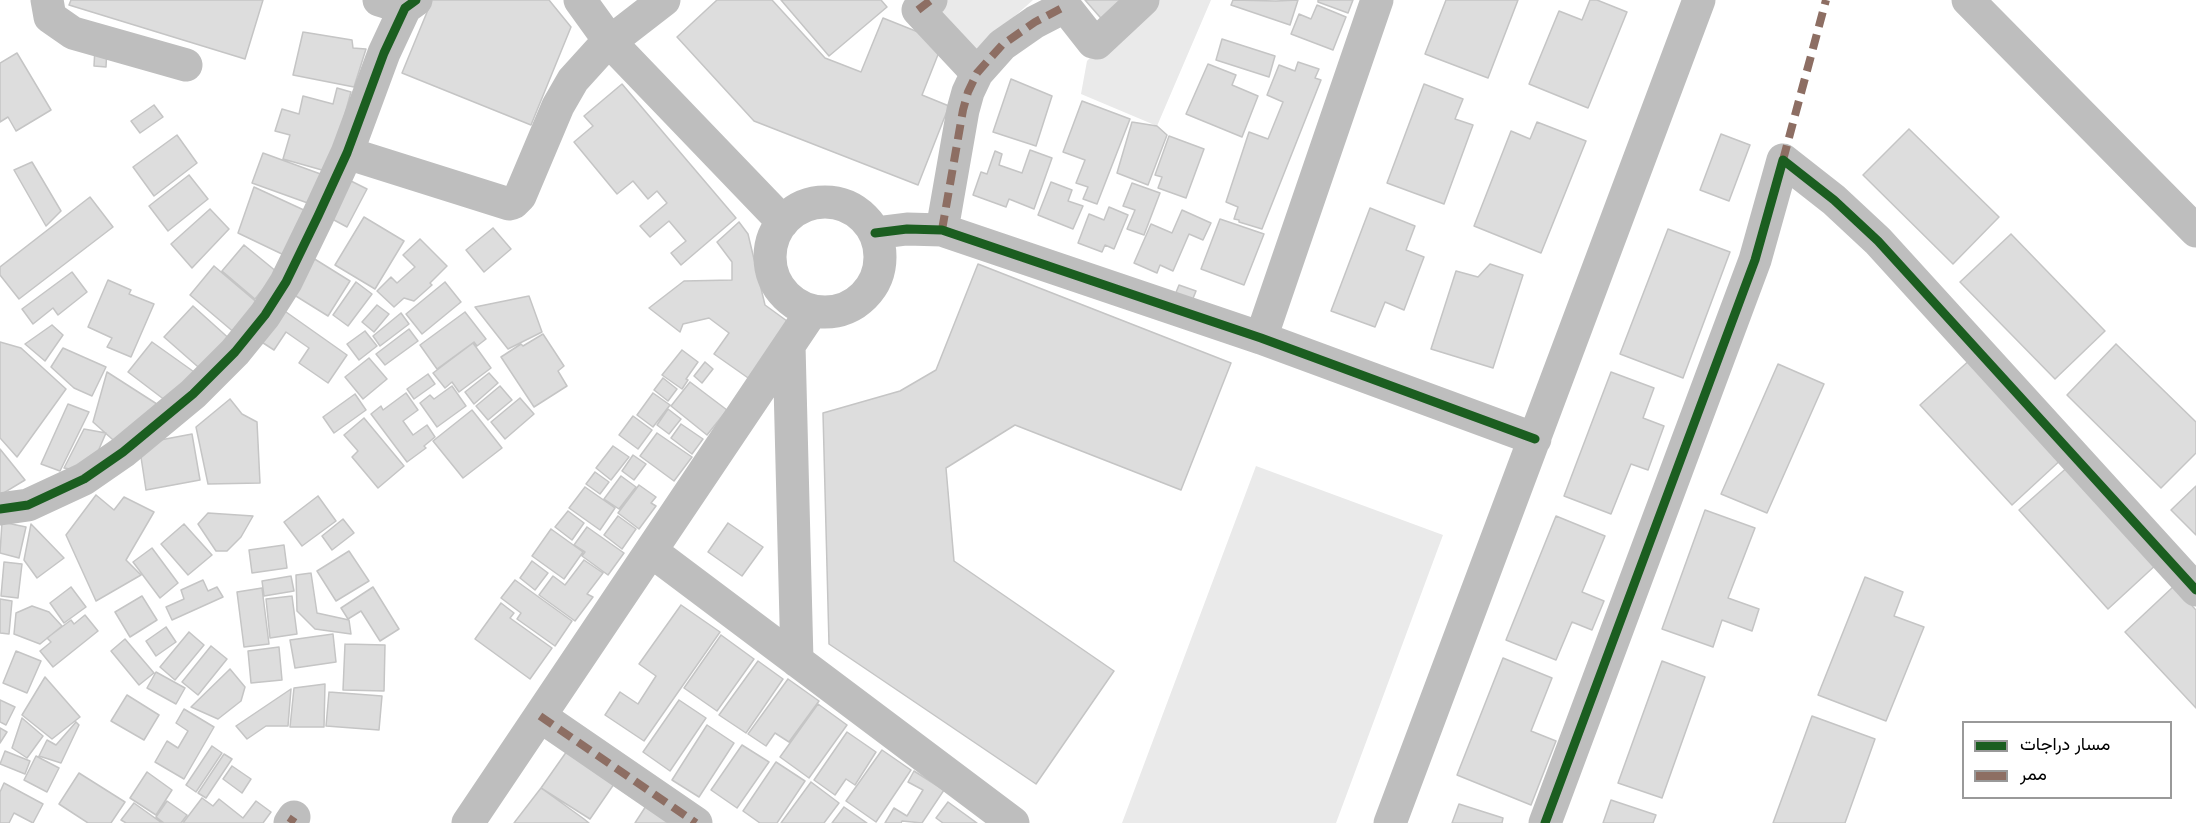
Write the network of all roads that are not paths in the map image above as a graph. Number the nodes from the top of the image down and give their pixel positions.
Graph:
1 (47, 0) edge
2 (580, 0) edge
3 (664, 0) edge
4 (931, 0) edge
5 (1143, 0) edge
6 (1377, 0) edge
7 (1699, 0) edge
8 (1968, 0) edge
9 (400, 3) edge
10 (1062, 4) edge
11 (611, 43) junction
12 (186, 65) dead end
13 (977, 73) junction
14 (347, 153) junction
15 (783, 222) junction
16 (942, 230) junction
17 (2196, 231) edge
18 (875, 233) junction
19 (812, 311) junction
20 (1261, 338) junction
21 (789, 345) junction
22 (1535, 439) junction
23 (0, 510) edge
24 (651, 551) junction
25 (2196, 590) edge
26 (798, 661) junction
27 (540, 716) junction
28 (468, 823) edge
29 (696, 823) edge
30 (1012, 823) edge
31 (1390, 823) edge
32 (1545, 823) edge

1 - 12 street
2 - 11 street
3 - 11 street
4 - 13 street
5 - 10 street
6 - 20 street
7 - 22 street
8 - 17 street
9 - 14 street
10 - 13 street
11 - 14 street
11 - 15 street
13 - 16 street
14 - 23 street
15 - 18 street
15 - 19 street
16 - 18 street
16 - 20 street
18 - 19 street
19 - 21 street
20 - 22 street
21 - 24 street
21 - 26 street
22 - 31 street
24 - 26 street
24 - 27 street
25 - 32 street
26 - 30 street
27 - 28 street
27 - 29 street

